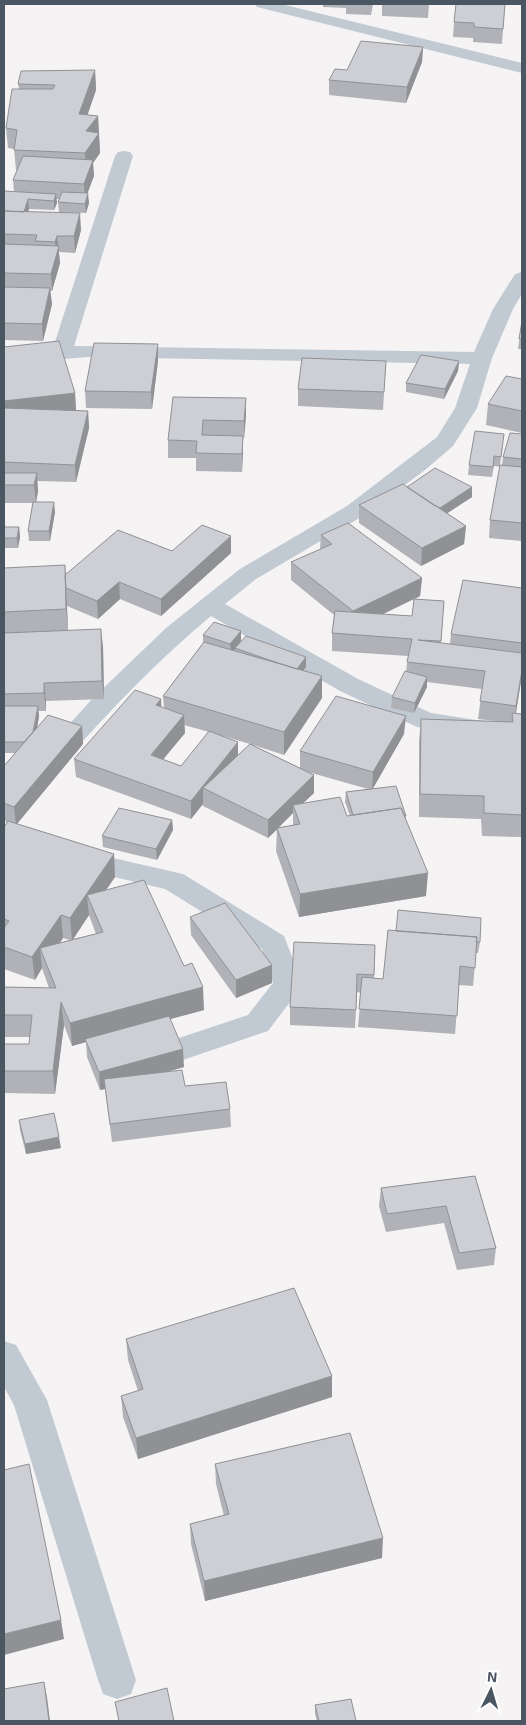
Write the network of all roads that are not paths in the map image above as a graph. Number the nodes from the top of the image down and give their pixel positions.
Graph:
1 (263, 4) edge
2 (522, 68) edge
3 (124, 156) dead end
4 (522, 278) edge
5 (62, 353) junction
6 (4, 358) edge
7 (482, 358) junction
8 (210, 605) junction
9 (522, 735) edge
10 (43, 770) edge
11 (4, 842) edge
12 (127, 1067) edge
13 (4, 1356) edge
14 (117, 1680) dead end

1 - 2 street
3 - 5 street
4 - 7 street
5 - 6 street
5 - 7 street
7 - 8 street
8 - 9 street
8 - 10 street
11 - 12 street
13 - 14 street

